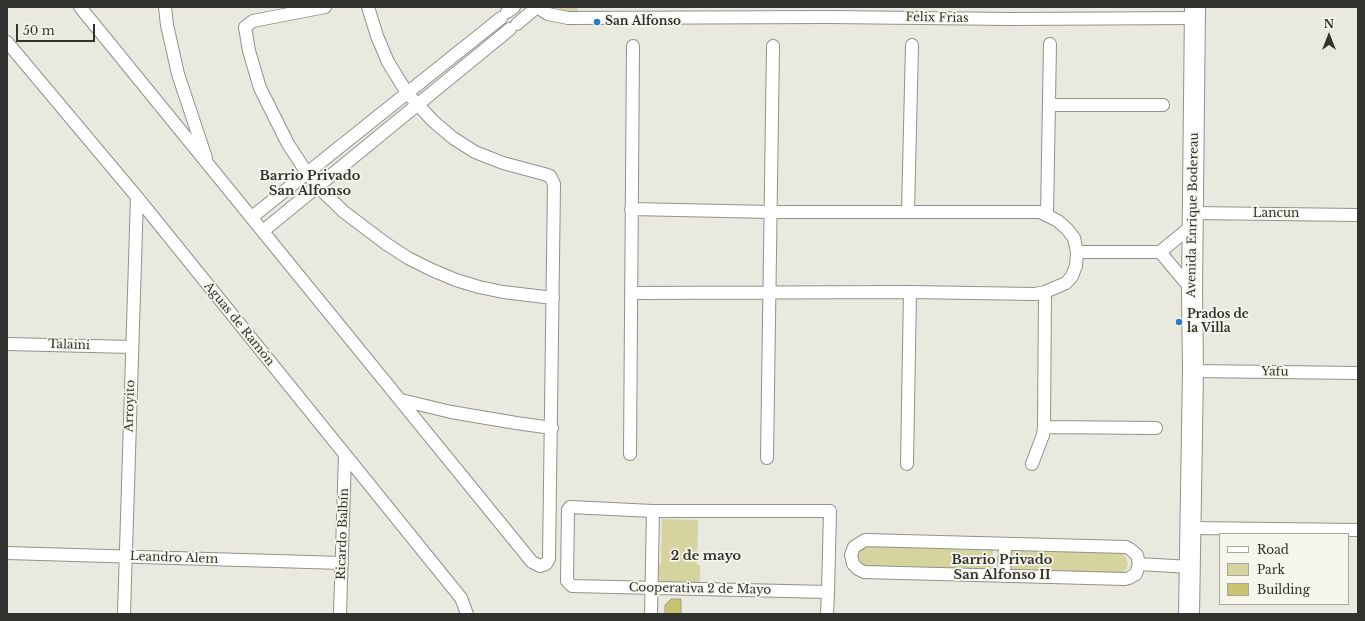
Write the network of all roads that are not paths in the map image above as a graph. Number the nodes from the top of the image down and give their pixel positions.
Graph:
1 (80, 7) edge
2 (166, 7) edge
3 (325, 7) edge
4 (368, 7) edge
5 (537, 7) edge
6 (507, 12) edge
7 (583, 12) edge
8 (829, 12) edge
9 (1011, 13) edge
10 (1195, 13) edge
11 (7, 42) edge
12 (1050, 44) dead end
13 (912, 45) dead end
14 (632, 46) dead end
15 (773, 46) dead end
16 (406, 93) junction
17 (1050, 104) junction
18 (417, 105) junction
19 (1162, 105) dead end
20 (209, 166) junction
21 (307, 173) junction
22 (318, 187) junction
23 (136, 197) junction
24 (632, 210) junction
25 (771, 212) junction
26 (908, 212) junction
27 (1047, 215) junction
28 (1358, 215) edge
29 (252, 217) junction
30 (1193, 219) junction
31 (263, 231) junction
32 (1077, 252) junction
33 (1160, 252) junction
34 (1192, 290) junction
35 (770, 292) junction
36 (910, 292) junction
37 (1045, 292) junction
38 (631, 293) junction
39 (553, 298) junction
40 (7, 344) edge
41 (132, 347) junction
42 (1193, 371) junction
43 (1358, 373) edge
44 (401, 400) junction
45 (1044, 427) junction
46 (552, 428) junction
47 (1156, 428) dead end
48 (345, 454) junction
49 (630, 454) dead end
50 (767, 458) dead end
51 (907, 464) dead end
52 (1032, 464) dead end
53 (653, 511) junction
54 (1190, 528) junction
55 (1358, 530) edge
56 (1005, 544) junction
57 (7, 553) edge
58 (126, 557) junction
59 (342, 563) junction
60 (1139, 564) junction
61 (1190, 566) junction
62 (1004, 576) junction
63 (652, 588) junction
64 (828, 592) junction
65 (466, 611) edge
66 (124, 614) edge
67 (340, 614) edge
68 (651, 614) edge
69 (827, 614) edge
70 (1189, 614) edge

1 - 20 street
2 - 20 street
3 - 21 street
4 - 16 street
5 - 7 street, Felix Frias
5 - 18 street
6 - 16 street
7 - 8 street, Felix Frias
8 - 9 street, Felix Frias
9 - 10 street, Felix Frias
10 - 30 main road, Avenida Enrique Bodereau
11 - 23 street, Aguas de Ramón
12 - 17 street
13 - 26 street
14 - 24 street
15 - 25 street
16 - 18 street
16 - 21 street
17 - 19 street
17 - 27 street
18 - 22 street
18 - 39 street
20 - 29 street
21 - 22 street
21 - 29 street
22 - 31 street
22 - 39 street
23 - 41 street, Arroyito
23 - 48 street, Aguas de Ramón
24 - 25 street
24 - 38 street
25 - 26 street
25 - 35 street
26 - 27 street
27 - 32 street
28 - 30 street, Lancun
29 - 31 street
30 - 33 street
30 - 34 main road, Avenida Enrique Bodereau
31 - 44 street
32 - 33 street
32 - 37 street
33 - 34 street
34 - 42 main road, Avenida Enrique Bodereau
35 - 36 street
35 - 38 street
35 - 50 street
36 - 37 street
36 - 51 street
37 - 45 street
38 - 49 street
39 - 46 street
40 - 41 street, Talaini
41 - 58 street, Arroyito
42 - 43 street, Yafu
42 - 54 main road, Avenida Enrique Bodereau
44 - 46 street
44 - 46 street
45 - 47 street
45 - 52 street
48 - 59 street, Ricardo Balbín
48 - 65 street, Aguas de Ramón
53 - 63 street
53 - 63 street, Cooperativa 2 de Mayo
53 - 64 street
54 - 55 street
54 - 61 main road, Avenida Enrique Bodereau
56 - 60 street
56 - 62 street
56 - 62 street
57 - 58 street, Leandro Alem
58 - 59 street, Leandro Alem
58 - 66 street, Arroyito
59 - 67 street, Ricardo Balbín
60 - 61 street
60 - 62 street
61 - 70 main road, Avenida Enrique Bodereau
63 - 64 street, Cooperativa 2 de Mayo
63 - 68 street
64 - 69 street

